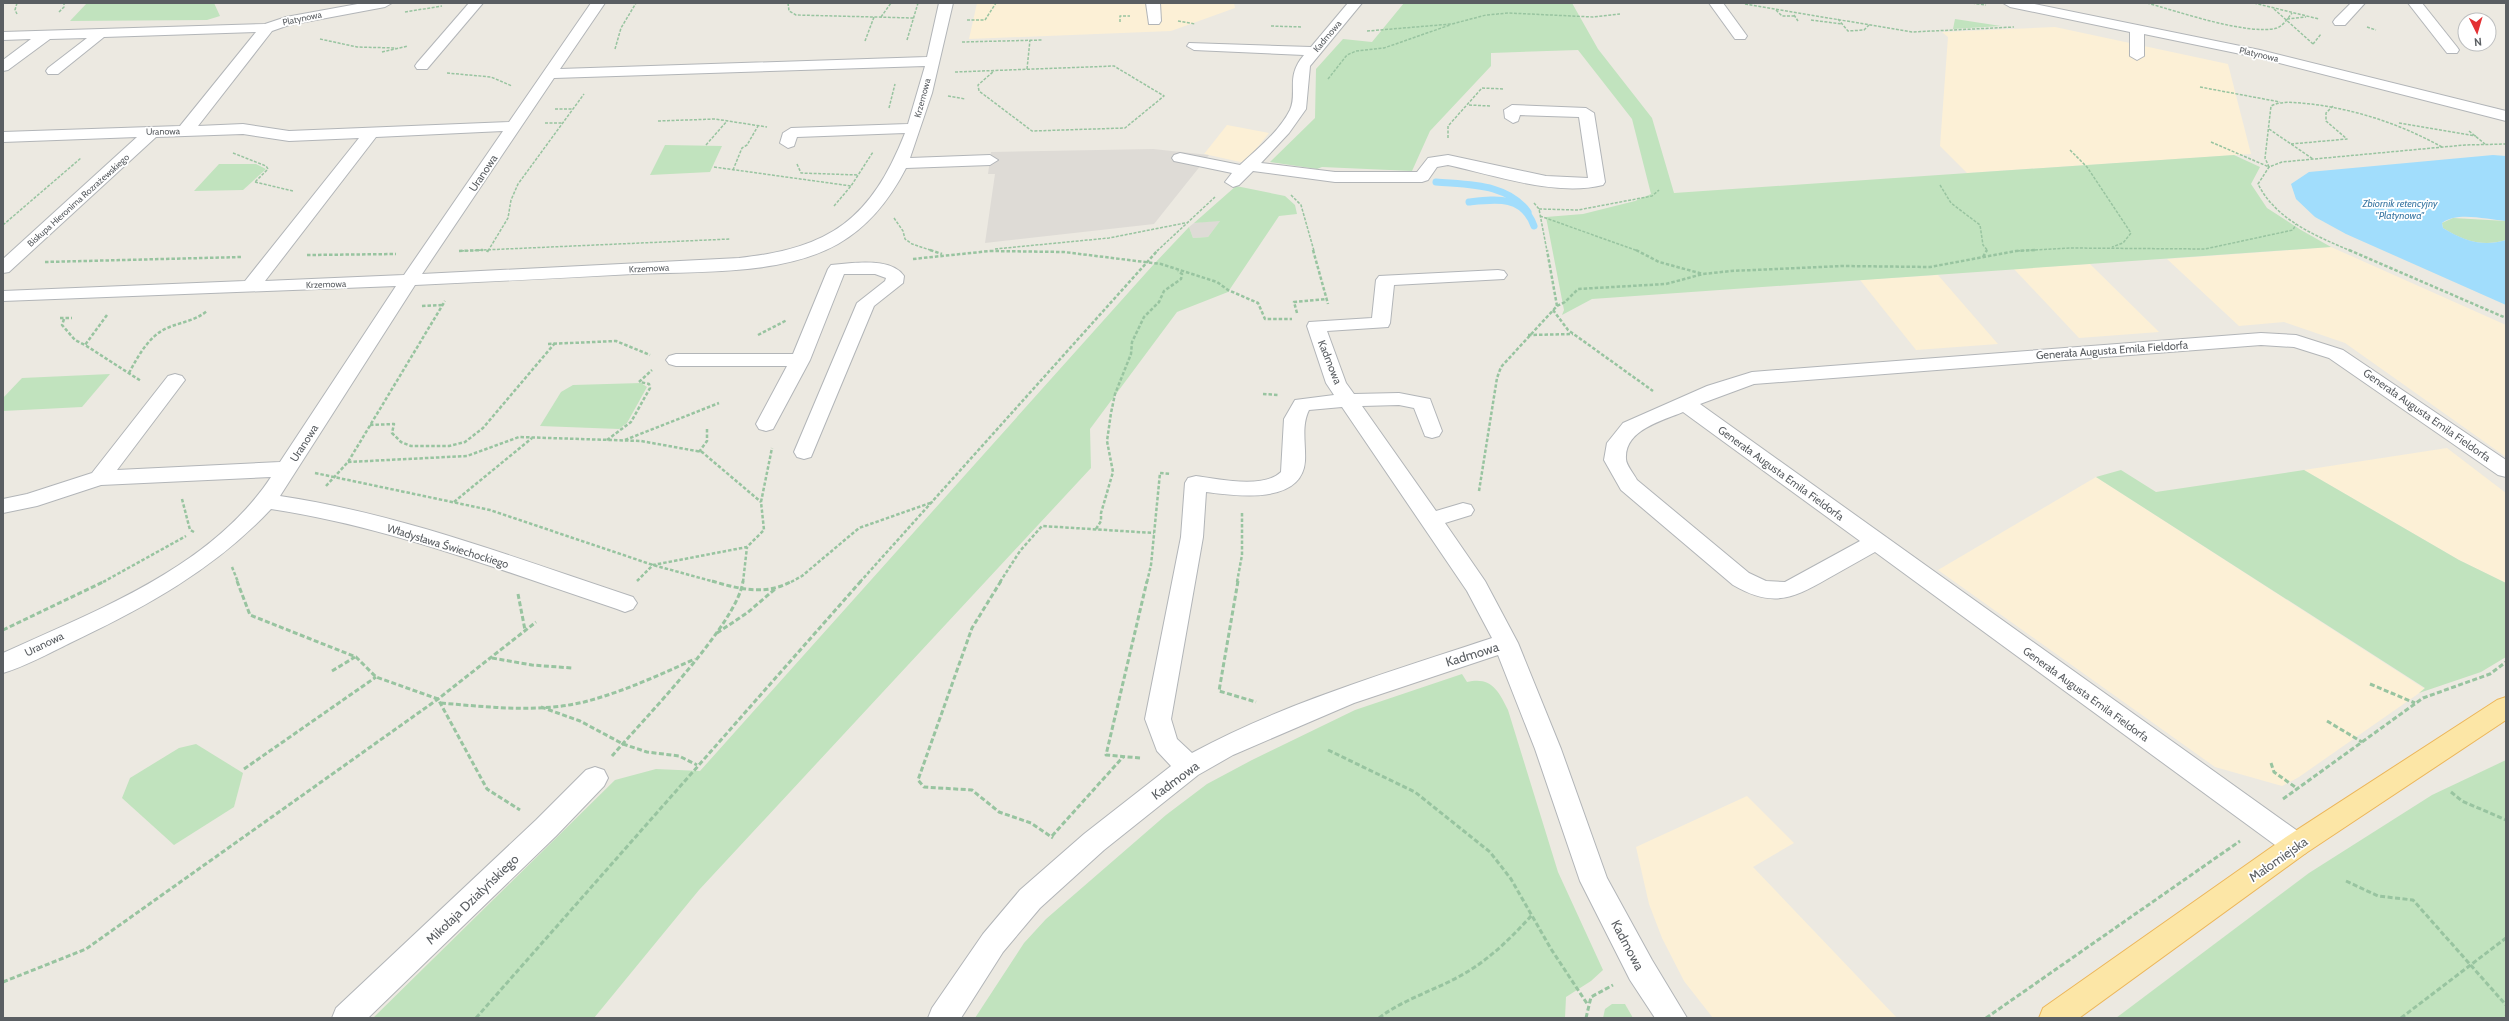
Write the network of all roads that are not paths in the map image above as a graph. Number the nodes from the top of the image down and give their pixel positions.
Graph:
1 (385, 3) edge
2 (476, 3) edge
3 (598, 3) edge
4 (946, 3) edge
5 (1153, 3) edge
6 (1355, 3) edge
7 (1716, 3) edge
8 (2010, 3) edge
9 (2358, 3) edge
10 (2414, 3) edge
11 (1154, 21) dead end
12 (2340, 22) dead end
13 (267, 28) junction
14 (2137, 28) junction
15 (100, 33) junction
16 (46, 35) junction
17 (3, 36) edge
18 (1740, 36) dead end
19 (1194, 46) dead end
20 (2452, 50) dead end
21 (1314, 51) junction
22 (2137, 56) dead end
23 (932, 60) junction
24 (422, 66) road end
25 (3, 67) edge
26 (53, 71) dead end
27 (550, 74) junction
28 (2506, 116) edge
29 (1514, 118) dead end
30 (515, 126) junction
31 (914, 128) junction
32 (154, 131) junction
33 (184, 131) junction
34 (372, 132) junction
35 (3, 138) edge
36 (788, 143) road end
37 (1180, 158) dead end
38 (990, 160) dead end
39 (901, 163) junction
40 (1248, 168) junction
41 (1233, 182) road end
42 (823, 244) junction
43 (6, 266) edge
44 (837, 269) junction
45 (1498, 274) dead end
46 (410, 280) junction
47 (251, 286) junction
48 (3, 296) edge
49 (676, 360) road end
50 (800, 360) junction
51 (175, 380) road end
52 (1350, 402) junction
53 (1686, 404) junction
54 (766, 424) dead end
55 (1432, 431) dead end
56 (804, 452) dead end
57 (287, 469) junction
58 (2506, 470) edge
59 (100, 478) junction
60 (266, 501) junction
61 (3, 506) edge
62 (1463, 510) road end
63 (1430, 520) junction
64 (1876, 542) junction
65 (625, 603) dead end
66 (1506, 644) junction
67 (3, 664) edge
68 (2506, 707) edge
69 (1189, 767) junction
70 (594, 778) road end
71 (2296, 845) junction
72 (347, 1018) edge
73 (943, 1018) edge
74 (1672, 1018) edge
75 (2054, 1018) edge

1 - 13 street, Platynowa
2 - 24 street
3 - 27 street, Uranowa
4 - 23 street, Krzemowa
5 - 11 street
6 - 21 street, Kadmowa
7 - 18 street
8 - 14 street, Platynowa
9 - 12 street
10 - 20 street
13 - 15 street
13 - 33 street
14 - 22 street
14 - 28 street, Platynowa
15 - 16 street
15 - 26 street
16 - 17 street
16 - 25 street
19 - 21 street
21 - 40 street, Kadmowa
23 - 27 street, Krzemowa
23 - 31 street, Krzemowa
27 - 30 street, Uranowa
29 - 40 street
30 - 34 street, Uranowa
30 - 46 street, Uranowa
31 - 36 street
31 - 39 street, Krzemowa
32 - 33 street, Uranowa
32 - 35 street, Uranowa
32 - 43 street, Biskupa Hieronima Rozrażewskiego
33 - 34 street, Uranowa
34 - 47 street
37 - 40 street
38 - 39 street
39 - 42 street, Krzemowa
40 - 41 street, Kadmowa
42 - 44 street
42 - 46 street, Krzemowa
44 - 50 street
44 - 56 street
45 - 52 street, Kadmowa
46 - 47 street, Krzemowa
46 - 57 street, Uranowa
47 - 48 street, Krzemowa
49 - 50 street
50 - 54 street
51 - 59 street
52 - 55 street
52 - 63 street, Kadmowa
52 - 69 street
53 - 58 street, Generała Augusta Emila Fieldorfa
53 - 64 street, Generała Augusta Emila Fieldorfa
53 - 64 street, Generała Augusta Emila Fieldorfa
57 - 59 street
57 - 60 street, Uranowa
59 - 61 street
60 - 65 street, Władysława Świechockiego
60 - 67 street, Uranowa
62 - 63 street
63 - 66 street, Kadmowa
64 - 71 street, Generała Augusta Emila Fieldorfa
66 - 69 street, Kadmowa
66 - 74 street, Kadmowa
68 - 71 main road, Małomiejska
69 - 73 street, Kadmowa
70 - 72 street, Mikołaja Działyńskiego
71 - 75 main road, Małomiejska

